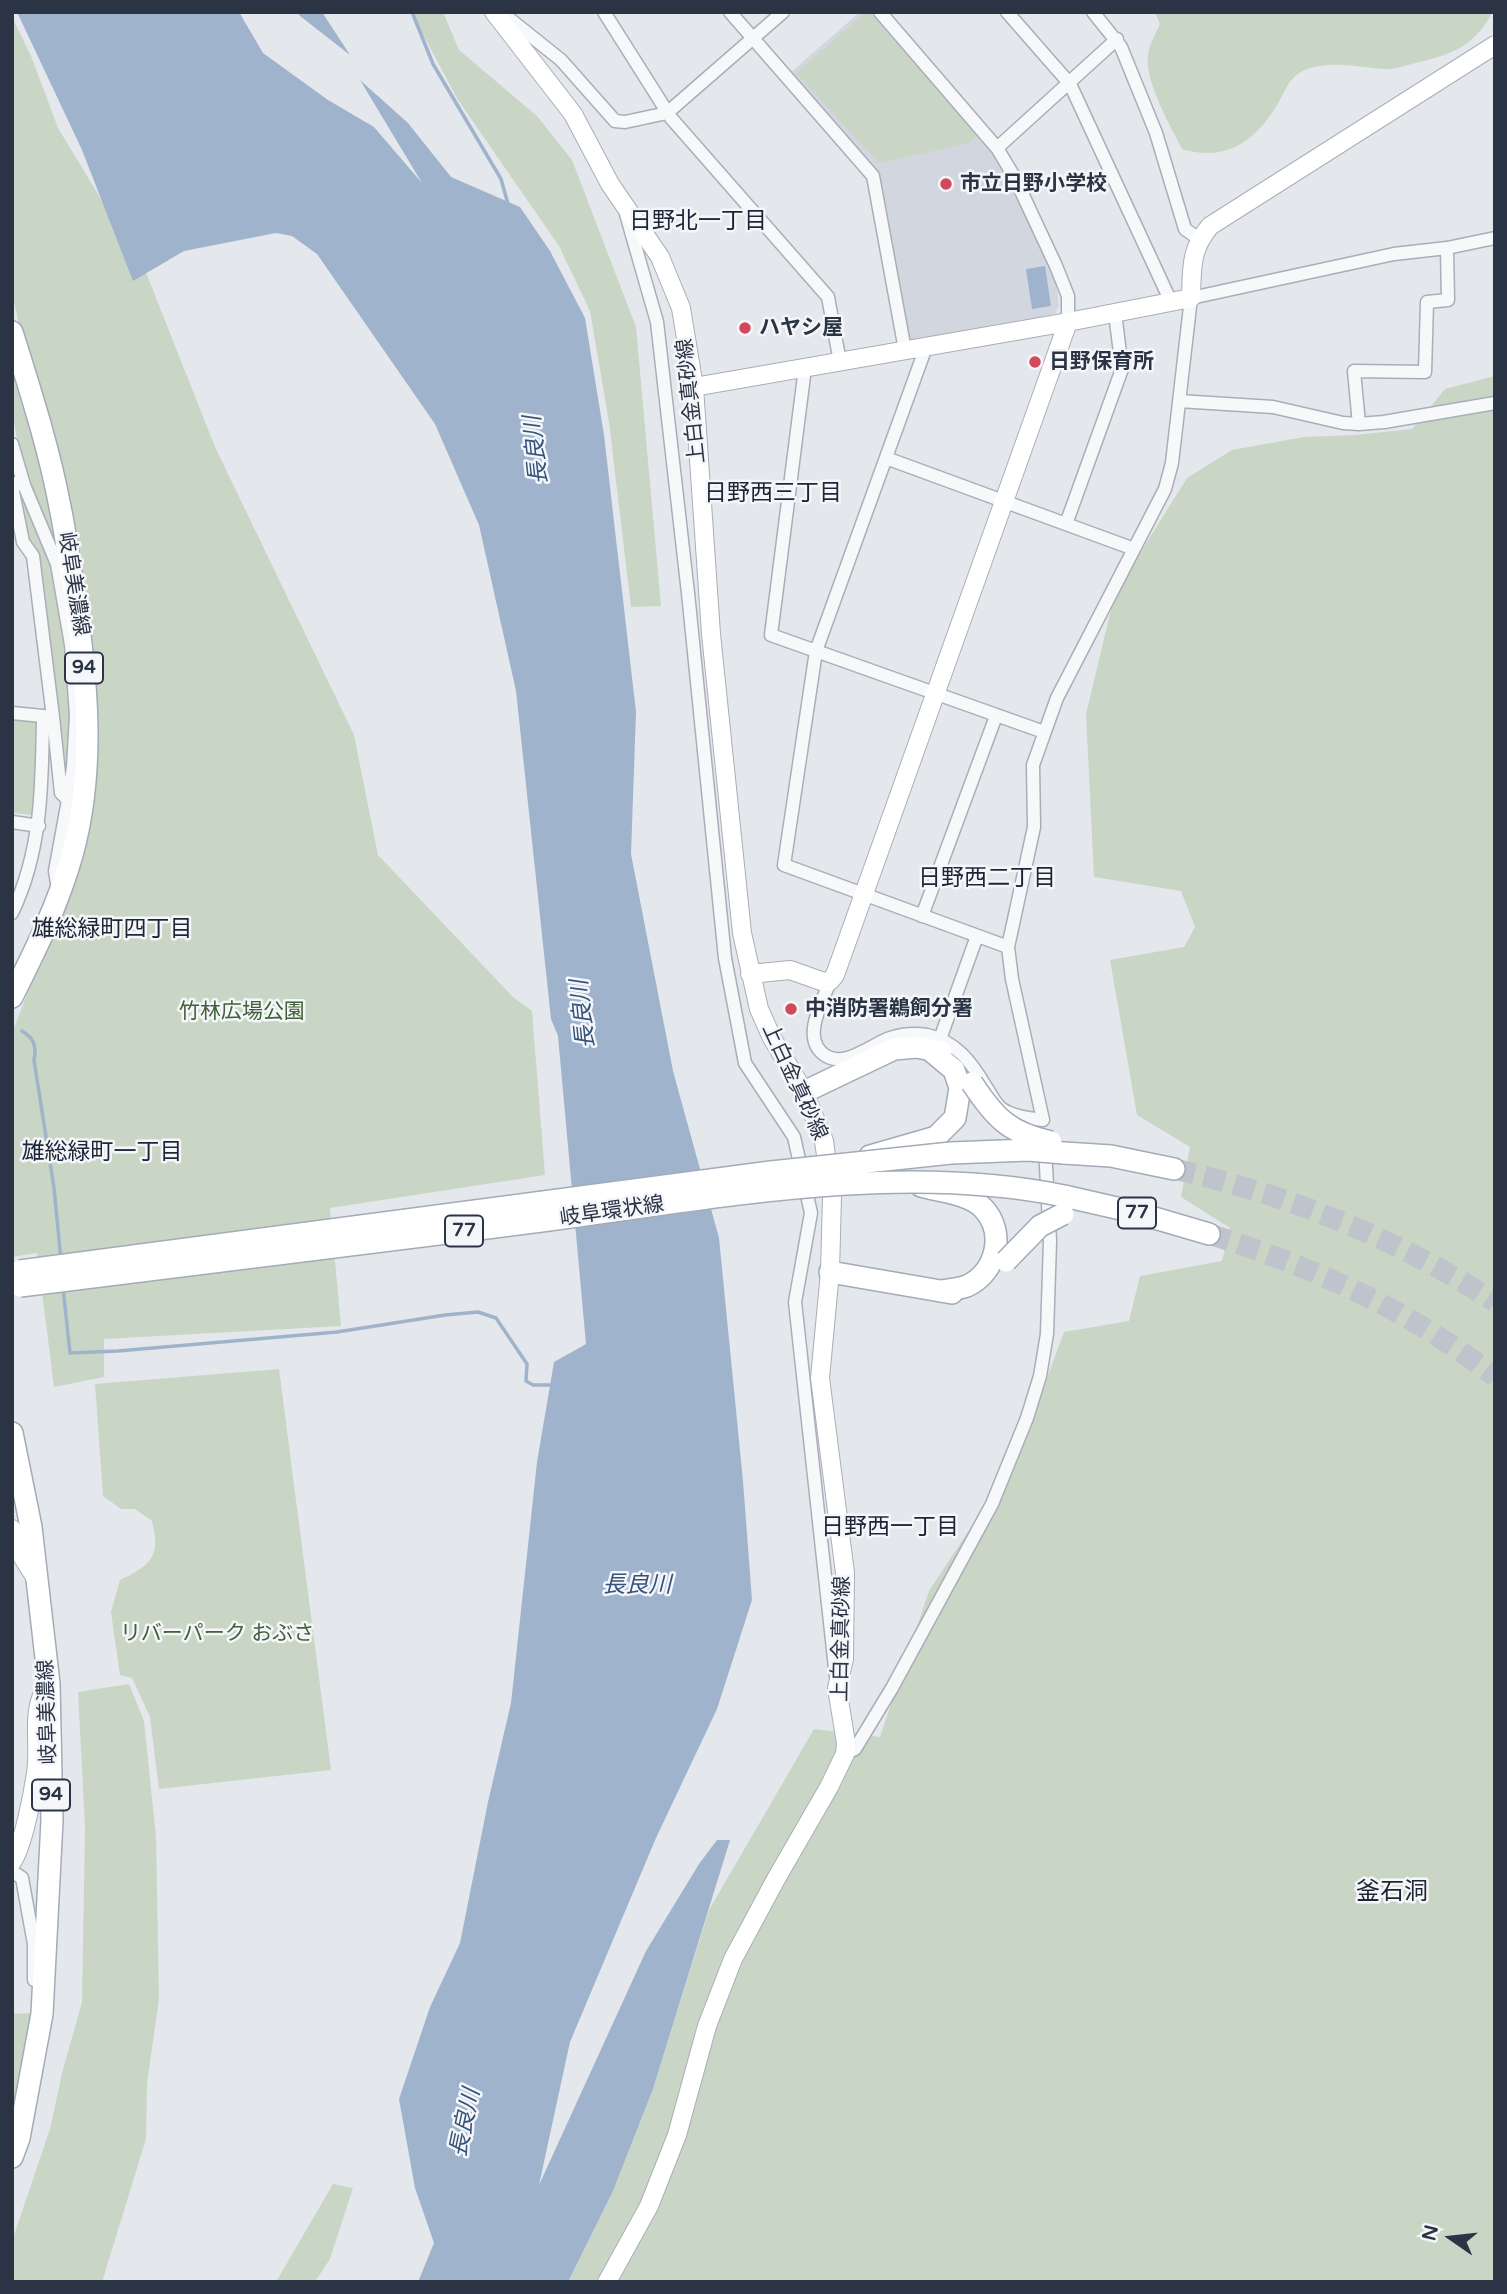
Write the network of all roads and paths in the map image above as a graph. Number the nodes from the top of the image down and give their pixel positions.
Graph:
1 (495, 12) edge
2 (500, 12) edge
3 (604, 12) edge
4 (730, 12) edge
5 (783, 12) edge
6 (880, 12) edge
7 (1007, 12) edge
8 (1093, 12) edge
9 (753, 38) junction
10 (1117, 39) junction
11 (1495, 45) edge
12 (1070, 83) junction
13 (667, 113) junction
14 (997, 148) junction
15 (621, 198) junction
16 (1495, 238) edge
17 (1199, 239) junction
18 (1447, 248) junction
19 (1191, 298) junction
20 (1171, 302) junction
21 (1115, 313) junction
22 (1068, 322) junction
23 (12, 332) edge
24 (926, 347) junction
25 (905, 350) junction
26 (840, 362) junction
27 (805, 368) junction
28 (694, 387) junction
29 (1179, 401) junction
30 (1495, 403) edge
31 (1359, 424) junction
32 (12, 444) edge
33 (886, 458) junction
34 (16, 485) edge
35 (1004, 501) junction
36 (1066, 524) junction
37 (1134, 549) junction
38 (816, 651) junction
39 (934, 692) junction
40 (12, 713) edge
41 (996, 716) junction
42 (48, 717) junction
43 (1044, 732) junction
44 (68, 800) junction
45 (12, 822) edge
46 (39, 826) junction
47 (862, 894) junction
48 (59, 896) junction
49 (12, 913) edge
50 (922, 916) junction
51 (977, 936) junction
52 (1008, 947) junction
53 (750, 974) junction
54 (830, 981) junction
55 (12, 997) edge
56 (935, 1045) junction
57 (966, 1086) junction
58 (804, 1092) junction
59 (1043, 1120) junction
60 (1063, 1149) junction
61 (838, 1164) junction
62 (1174, 1169) tunnel mouth
63 (908, 1182) junction
64 (1063, 1205) junction
65 (1199, 1231) tunnel mouth
66 (1000, 1259) junction
67 (830, 1272) junction
68 (16, 1279) edge
69 (12, 1433) edge
70 (12, 1529) edge
71 (38, 1583) junction
72 (50, 1684) junction
73 (837, 1688) junction
74 (845, 1754) junction
75 (12, 1862) edge
76 (12, 1871) edge
77 (42, 2014) junction
78 (12, 2157) edge
79 (607, 2282) edge

1 - 15 main road, 上白金真砂線
2 - 13 street
3 - 13 street
4 - 9 street
5 - 9 street
6 - 14 street
7 - 12 street
8 - 10 street
9 - 13 street
9 - 25 street
10 - 12 street
10 - 17 street
11 - 17 main road
12 - 14 street
12 - 20 street
13 - 26 street
14 - 22 street
15 - 28 main road, 上白金真砂線
15 - 73 street
16 - 18 street
17 - 19 main road
18 - 19 street
18 - 31 street
19 - 20 main road
19 - 29 street
20 - 21 main road
21 - 22 main road
21 - 36 street
22 - 24 main road
22 - 35 main road
23 - 48 main road, 岐阜美濃線 / 94
24 - 25 main road
24 - 33 street
25 - 26 main road
26 - 27 main road
27 - 28 main road
27 - 38 street
28 - 53 main road, 上白金真砂線
29 - 31 street
29 - 37 street
30 - 31 street
32 - 34 street
33 - 35 street
33 - 38 street
34 - 42 street
34 - 44 street
35 - 36 street
35 - 39 main road
36 - 37 street
37 - 43 street
38 - 39 street
38 - 47 street
39 - 41 street
39 - 47 main road
40 - 42 street
41 - 43 street
41 - 50 street
42 - 44 street
42 - 46 street
43 - 52 street
44 - 48 street
45 - 46 street
46 - 49 street
47 - 50 street
47 - 54 main road
48 - 55 main road, 岐阜美濃線 / 94
50 - 51 street
51 - 52 street
51 - 56 street
52 - 59 street
53 - 54 main road
53 - 58 main road, 上白金真砂線
54 - 56 street
56 - 57 main road, 77
56 - 58 main road, 77
56 - 59 street
57 - 60 main road, 77, bridge
57 - 61 main road, 77, bridge
58 - 67 main road, 上白金真砂線
59 - 74 street
60 - 61 main road, 岐阜環状線 / 77, bridge
60 - 62 main road, 岐阜環状線 / 77
61 - 68 main road, 岐阜環状線 / 77, bridge
63 - 64 main road, 岐阜環状線 / 77, bridge
63 - 66 main road, 77, bridge
63 - 68 main road, 岐阜環状線 / 77, bridge
64 - 65 main road, 岐阜環状線 / 77
64 - 66 main road, bridge
66 - 67 main road
67 - 73 main road, 上白金真砂線
69 - 71 main road, 岐阜美濃線 / 94
70 - 71 main road
71 - 72 main road, 岐阜美濃線 / 94
72 - 75 main road
72 - 77 main road, 岐阜美濃線 / 94
73 - 74 main road, 上白金真砂線
74 - 79 main road
76 - 77 street
77 - 78 main road, 岐阜美濃線 / 94

